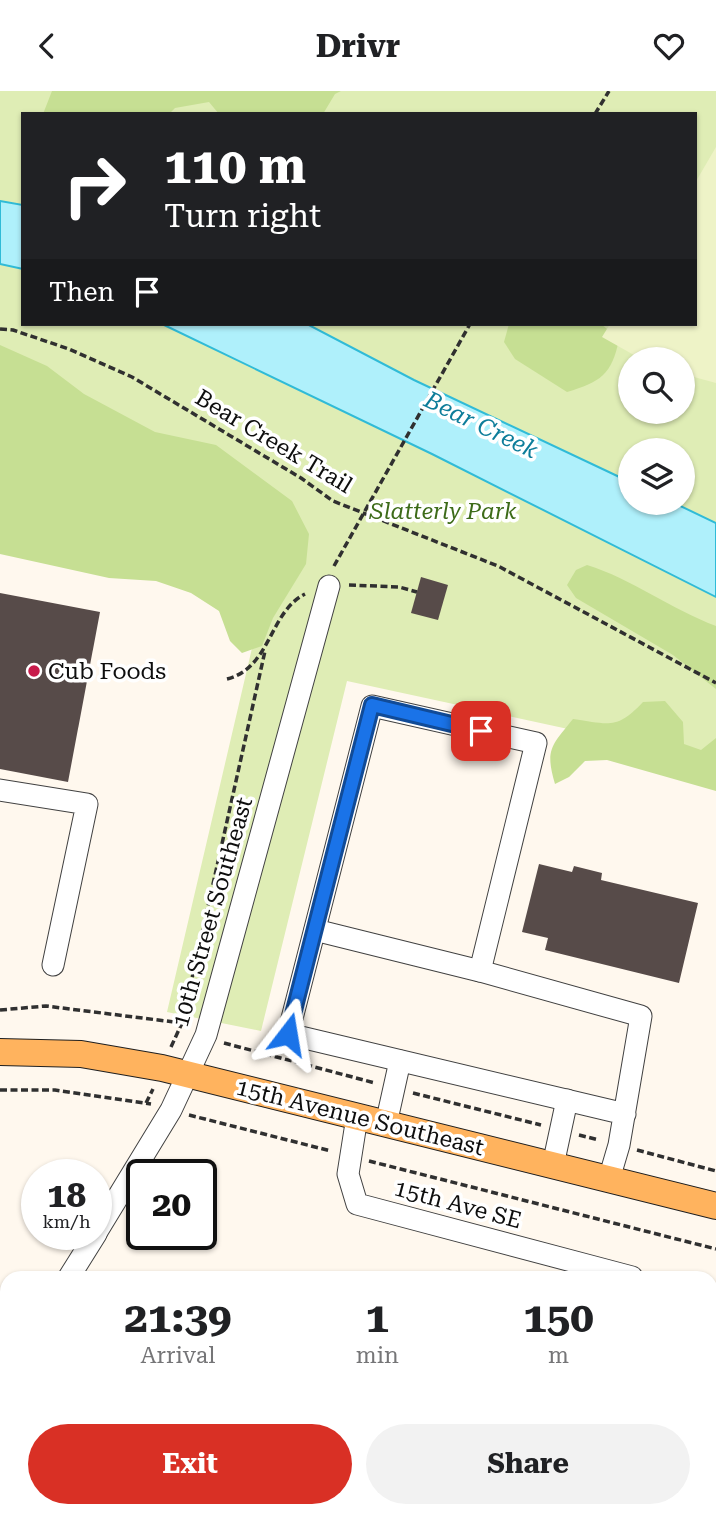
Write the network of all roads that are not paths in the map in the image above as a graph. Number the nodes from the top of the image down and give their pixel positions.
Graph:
1 (329, 586) road end
2 (0, 790) edge
3 (315, 930) junction
4 (53, 965) dead end
5 (480, 971) junction
6 (0, 1052) edge
7 (400, 1061) junction
8 (190, 1075) junction
9 (567, 1100) junction
10 (625, 1114) junction
11 (357, 1117) junction
12 (386, 1124) junction
13 (553, 1165) junction
14 (609, 1179) junction
15 (716, 1206) edge
16 (112, 1207) edge
17 (86, 1250) edge
18 (73, 1271) edge
19 (609, 1271) edge

1 - 8 street, 10th Street Southeast
2 - 4 street
3 - 5 street
3 - 5 street
3 - 7 street
5 - 10 street
6 - 8 main road, 15th Avenue Southeast
7 - 9 street
7 - 12 street
8 - 11 main road, 15th Avenue Southeast
8 - 16 street, 10th Street Southeast
9 - 10 street
9 - 13 street
10 - 14 street
11 - 12 main road, 15th Avenue Southeast
11 - 19 street, 15th Ave SE
12 - 13 main road, 15th Avenue Southeast
13 - 14 main road, 15th Avenue Southeast
14 - 15 main road, 15th Avenue Southeast
17 - 18 street, 10th Street Southeast

